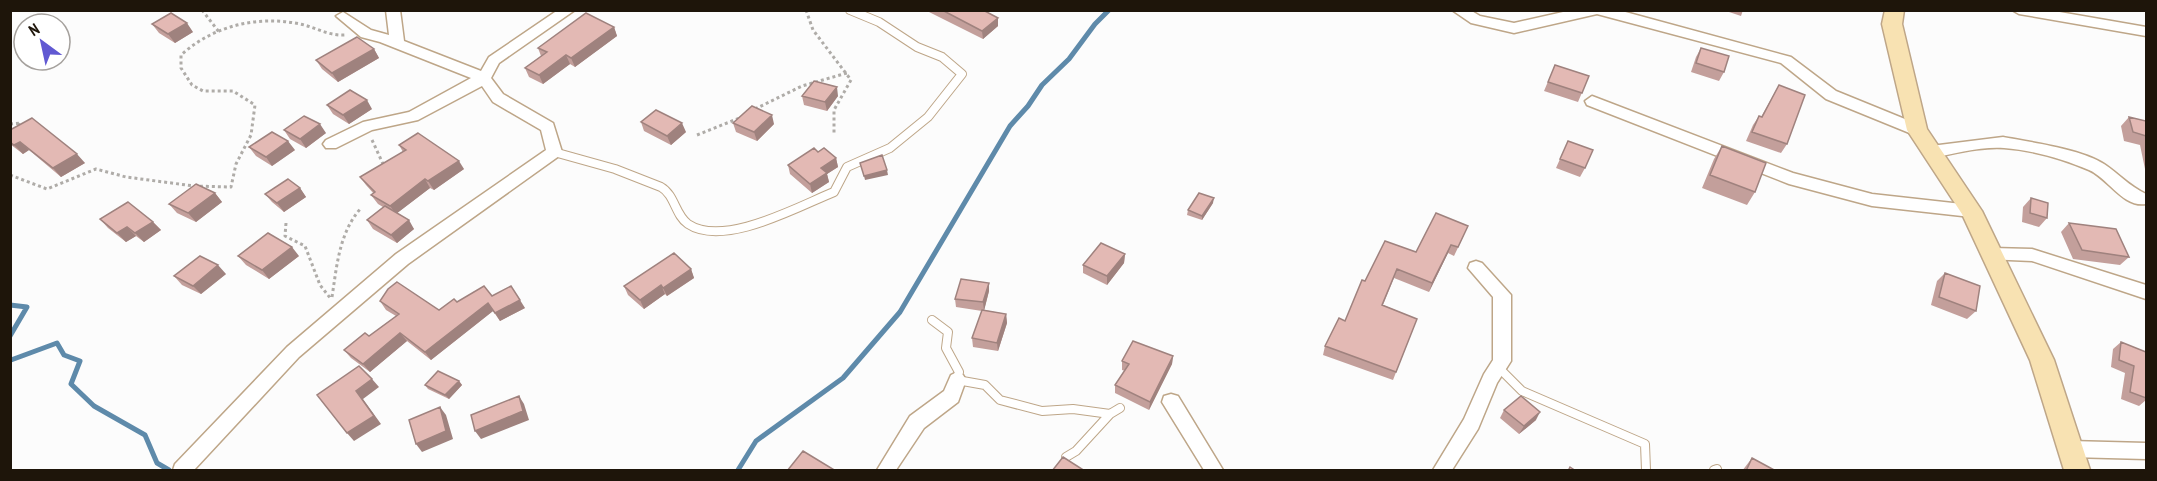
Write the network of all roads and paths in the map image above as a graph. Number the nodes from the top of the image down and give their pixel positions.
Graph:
1 (202, 10) edge
2 (393, 10) edge
3 (568, 10) edge
4 (806, 10) edge
5 (850, 10) edge
6 (1459, 10) edge
7 (1594, 10) edge
8 (1600, 10) edge
9 (1895, 10) edge
10 (2019, 10) edge
11 (343, 16) dead end
12 (219, 32) junction
13 (2146, 32) edge
14 (366, 34) junction
15 (397, 44) junction
16 (847, 73) junction
17 (484, 78) junction
18 (1592, 101) dead end
19 (751, 109) edge
20 (744, 116) edge
21 (10, 123) edge
22 (368, 126) junction
23 (16, 130) edge
24 (1917, 130) junction
25 (834, 134) dead end
26 (697, 135) dead end
27 (331, 144) dead end
28 (554, 152) junction
29 (1931, 152) junction
30 (384, 166) edge
31 (10, 175) edge
32 (2143, 199) dead end
33 (361, 208) dead end
34 (1971, 211) junction
35 (286, 223) dead end
36 (1992, 254) junction
37 (1476, 268) dead end
38 (2146, 292) edge
39 (339, 304) junction
40 (932, 320) dead end
41 (1498, 367) junction
42 (957, 381) junction
43 (1171, 402) dead end
44 (1120, 408) dead end
45 (1110, 414) junction
46 (2146, 451) edge
47 (1066, 457) edge
48 (2074, 460) edge
49 (183, 469) edge
50 (886, 471) edge
51 (1214, 471) edge
52 (1442, 471) edge
53 (1646, 471) edge

1 - 12 path
2 - 15 street
3 - 17 street
4 - 16 path
5 - 28 lane
6 - 7 street
8 - 24 street
9 - 24 street
10 - 13 street
11 - 14 street
12 - 14 path
12 - 31 path
14 - 15 street
15 - 17 street
16 - 19 path
16 - 25 path
17 - 22 street
17 - 28 street
18 - 34 street
20 - 26 path
21 - 23 path
22 - 27 street
22 - 30 path
24 - 29 street
28 - 39 street
29 - 32 street
29 - 34 street
33 - 39 path
34 - 36 street
35 - 39 path
36 - 38 street
36 - 48 street
37 - 41 street
39 - 49 street
40 - 42 lane
41 - 52 street
41 - 53 lane
42 - 45 lane
42 - 50 street
43 - 51 street
44 - 45 lane
45 - 47 lane
46 - 48 street

